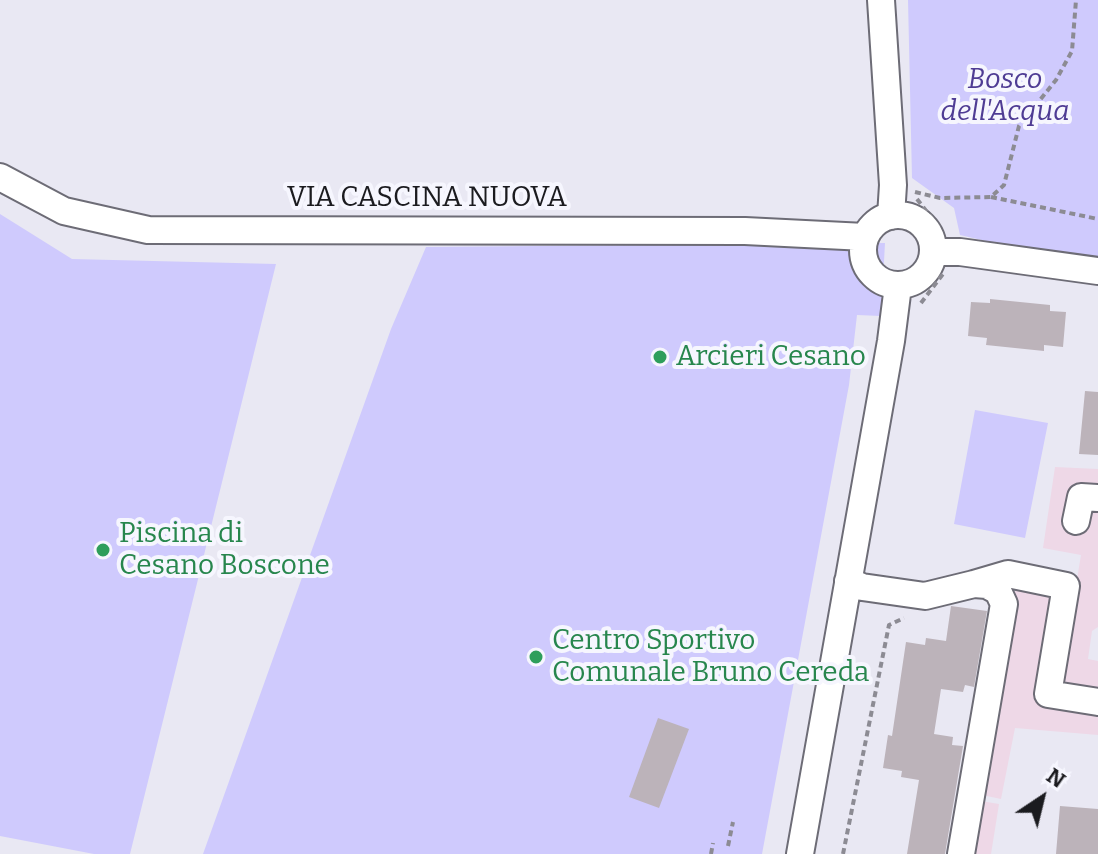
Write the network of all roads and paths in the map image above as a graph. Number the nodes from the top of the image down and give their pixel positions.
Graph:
1 (881, 0) edge
2 (1076, 0) edge
3 (0, 177) edge
4 (893, 185) junction
5 (991, 197) junction
6 (891, 216) junction
7 (1098, 219) edge
8 (865, 237) junction
9 (933, 252) junction
10 (1098, 271) edge
11 (898, 286) junction
12 (1098, 498) edge
13 (1076, 521) dead end
14 (848, 581) junction
15 (974, 584) junction
16 (925, 596) junction
17 (1098, 702) edge
18 (733, 822) dead end
19 (713, 843) dead end
20 (728, 846) dead end
21 (711, 854) edge
22 (800, 854) edge
23 (843, 854) edge
24 (961, 854) edge

1 - 4 street
2 - 5 path
3 - 8 street, VIA CASCINA NUOVA
4 - 5 path
4 - 6 street
5 - 7 path
6 - 8 street
6 - 9 street
8 - 11 street
9 - 10 street
9 - 11 street
11 - 14 street
12 - 13 street
14 - 16 street
14 - 22 street
15 - 16 street
15 - 17 street
15 - 24 street
16 - 23 path
18 - 20 path
19 - 21 path

